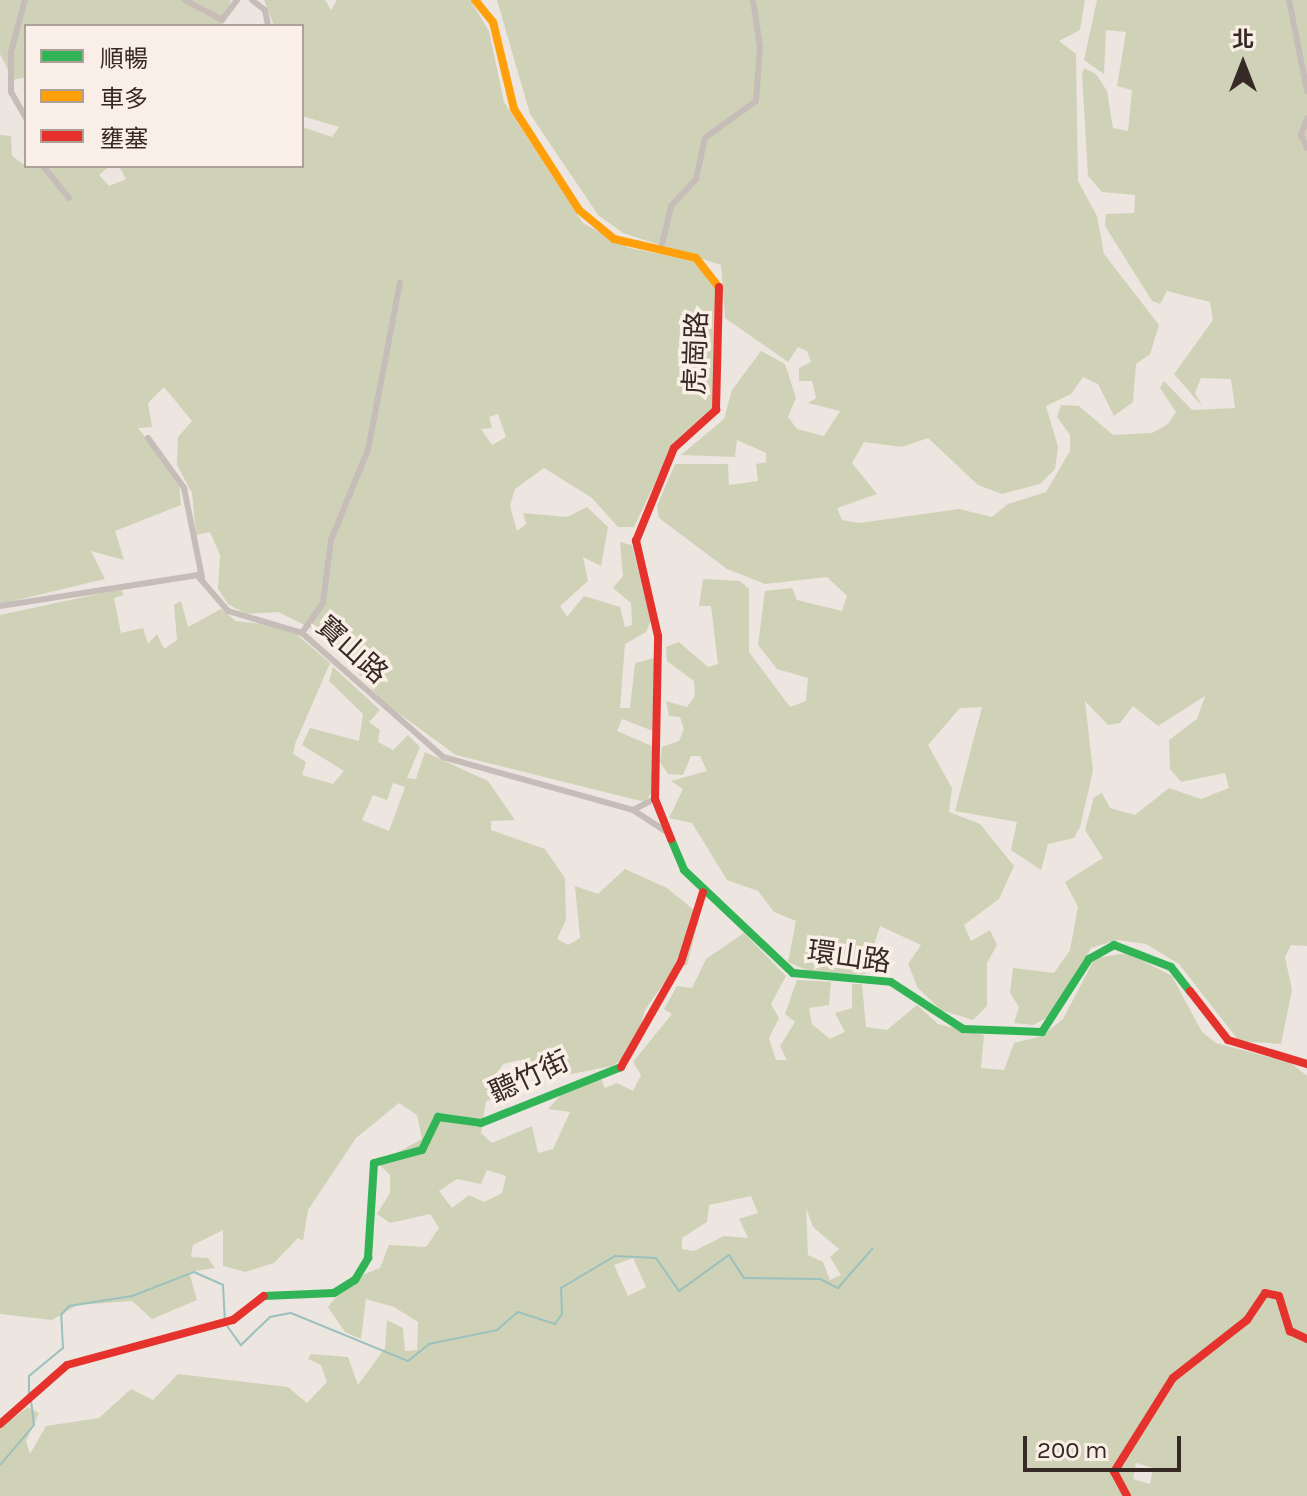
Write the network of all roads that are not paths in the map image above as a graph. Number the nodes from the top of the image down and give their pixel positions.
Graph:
1 (25, 0) edge
2 (185, 0) edge
3 (237, 0) edge
4 (252, 0) edge
5 (475, 0) edge
6 (753, 0) edge
7 (1289, 0) edge
8 (268, 24) edge
9 (1307, 91) edge
10 (24, 115) edge
11 (1307, 118) edge
12 (1307, 148) edge
13 (45, 168) edge
14 (69, 198) dead end
15 (661, 249) junction
16 (400, 283) dead end
17 (148, 438) dead end
18 (202, 577) junction
19 (0, 606) edge
20 (302, 633) junction
21 (655, 799) junction
22 (633, 810) junction
23 (665, 831) junction
24 (703, 892) junction
25 (1307, 1064) edge
26 (1307, 1339) edge
27 (0, 1424) edge
28 (1127, 1496) edge

1 - 10 street
2 - 3 street
4 - 8 street
5 - 15 main road, 虎崗路
6 - 15 street
7 - 9 street
11 - 12 street
13 - 14 street
15 - 21 main road, 虎崗路
16 - 20 street
17 - 18 street
18 - 19 street
18 - 20 street, 寶山路
20 - 22 street, 寶山路
21 - 22 street
21 - 23 main road, 環山路
22 - 23 street, 寶山路
23 - 24 main road, 環山路
24 - 25 main road, 環山路
24 - 27 main road, 聽竹街
26 - 28 main road

